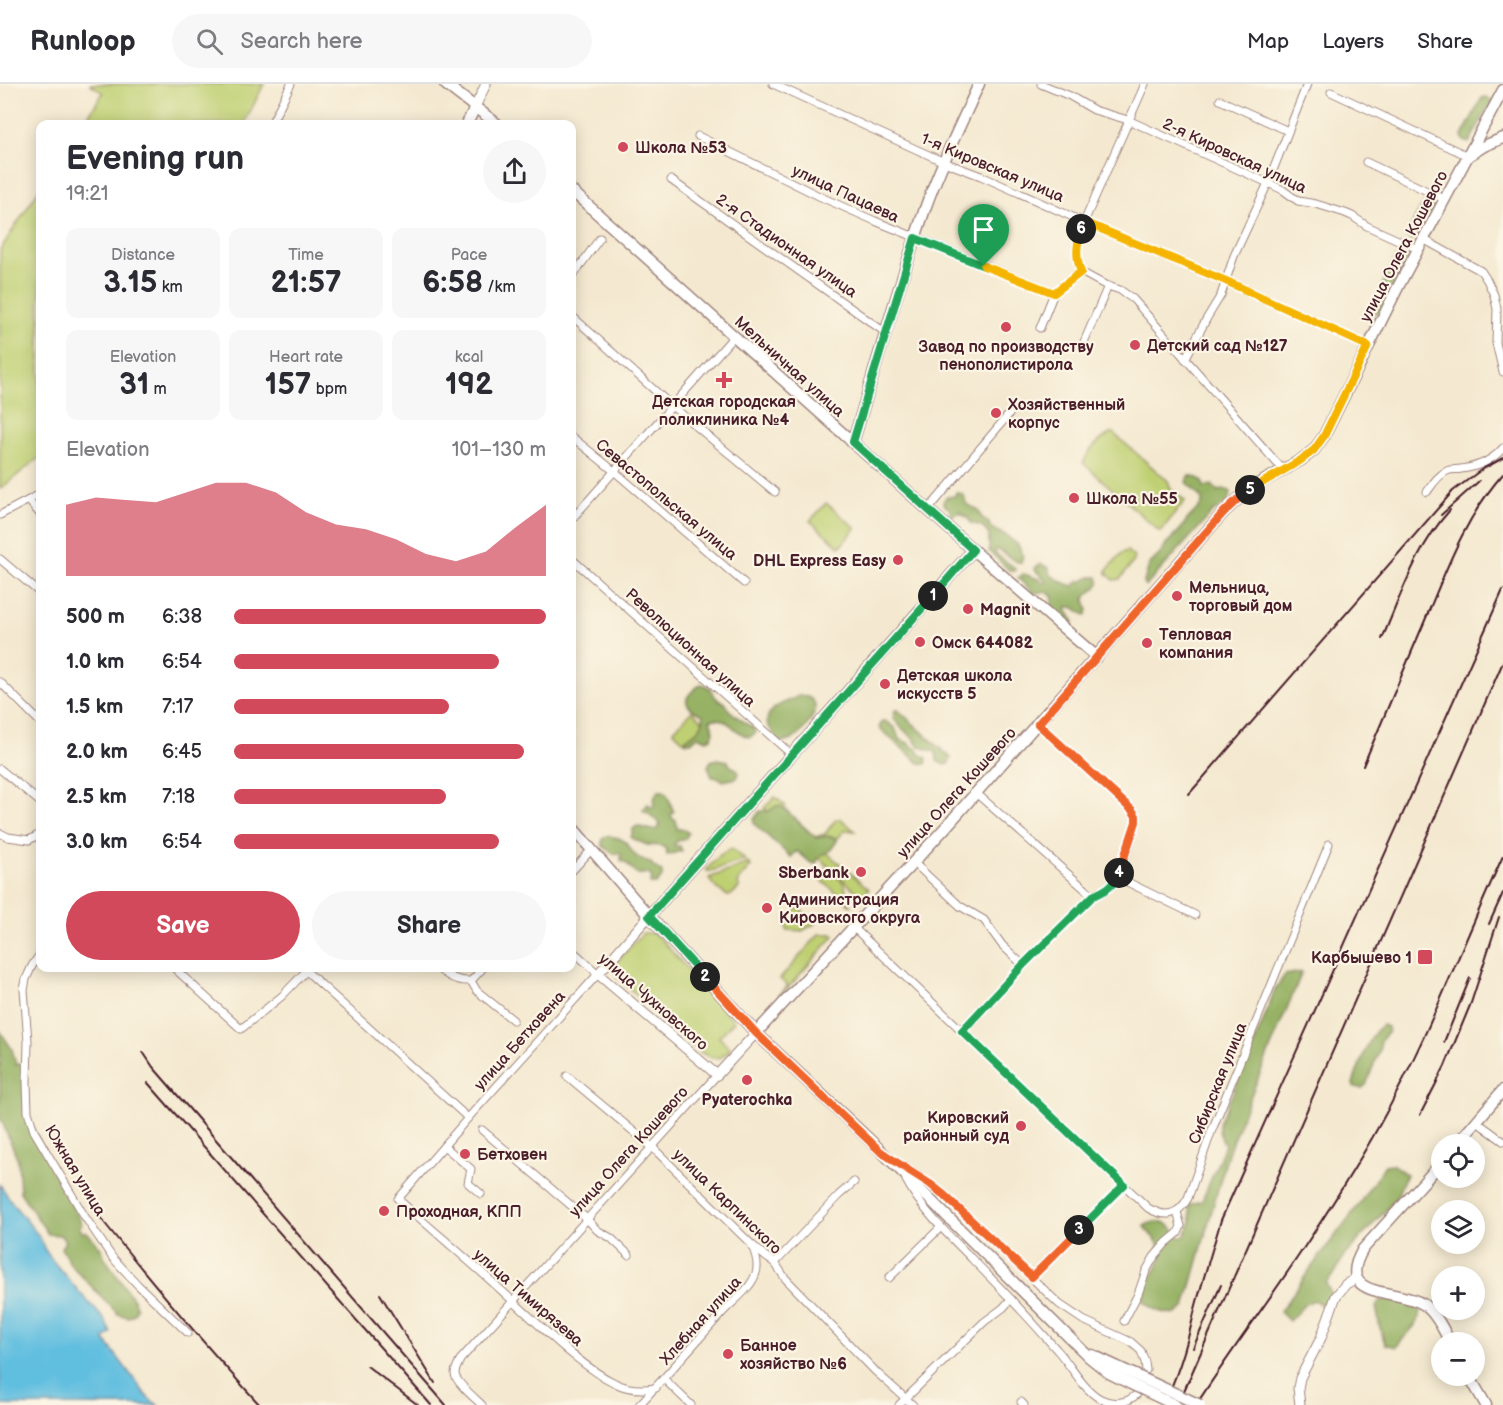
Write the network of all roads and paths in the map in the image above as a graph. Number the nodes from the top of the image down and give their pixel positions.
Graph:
1 (291, 84) edge
2 (445, 84) edge
3 (486, 84) edge
4 (773, 84) edge
5 (979, 84) edge
6 (1041, 84) edge
7 (1144, 84) edge
8 (1307, 84) edge
9 (1503, 90) edge
10 (1331, 92) dead end
11 (1220, 100) dead end
12 (475, 107) junction
13 (274, 120) edge
14 (469, 120) edge
15 (492, 120) edge
16 (1128, 120) junction
17 (1288, 131) junction
18 (698, 136) dead end
19 (1503, 138) edge
20 (1480, 143) junction
21 (1468, 156) junction
22 (944, 162) junction
23 (1366, 162) dead end
24 (671, 180) dead end
25 (1268, 183) junction
26 (576, 194) edge
27 (1444, 199) junction
28 (1084, 222) junction
29 (600, 238) dead end
30 (915, 238) junction
31 (1420, 244) junction
32 (576, 271) edge
33 (1081, 272) junction
34 (1226, 281) junction
35 (1108, 286) junction
36 (1054, 293) junction
37 (576, 320) edge
38 (1040, 328) dead end
39 (886, 333) junction
40 (734, 336) junction
41 (1084, 342) dead end
42 (1368, 346) junction
43 (1185, 359) junction
44 (1503, 372) edge
45 (672, 406) junction
46 (1010, 413) dead end
47 (576, 440) edge
48 (853, 442) junction
49 (1503, 448) edge
50 (1283, 470) junction
51 (614, 471) junction
52 (775, 492) dead end
53 (1427, 492) dead end
54 (36, 497) edge
55 (29, 501) junction
56 (36, 509) edge
57 (928, 510) junction
58 (576, 514) edge
59 (0, 515) edge
60 (973, 550) junction
61 (0, 559) edge
62 (576, 563) edge
63 (744, 583) dead end
64 (36, 590) edge
65 (1097, 657) junction
66 (0, 682) edge
67 (36, 718) edge
68 (1038, 724) junction
69 (792, 755) junction
70 (0, 770) edge
71 (976, 793) junction
72 (36, 799) edge
73 (576, 831) edge
74 (0, 833) edge
75 (36, 836) edge
76 (1329, 844) dead end
77 (592, 849) junction
78 (913, 862) junction
79 (576, 867) edge
80 (1117, 877) junction
81 (1093, 896) junction
82 (1195, 915) dead end
83 (649, 916) junction
84 (853, 927) junction
85 (576, 954) edge
86 (36, 960) edge
87 (1023, 965) junction
88 (178, 972) edge
89 (302, 972) edge
90 (308, 972) edge
91 (442, 972) edge
92 (479, 972) edge
93 (598, 974) junction
94 (471, 981) junction
95 (513, 1020) dead end
96 (962, 1031) junction
97 (756, 1033) junction
98 (717, 1075) junction
99 (567, 1076) dead end
100 (1503, 1090) edge
101 (468, 1118) junction
102 (1477, 1122) junction
103 (482, 1130) dead end
104 (1466, 1134) edge
105 (1503, 1142) edge
106 (444, 1146) junction
107 (651, 1146) junction
108 (880, 1151) junction
109 (903, 1173) junction
110 (1431, 1174) edge
111 (854, 1182) dead end
112 (1124, 1185) junction
113 (482, 1194) dead end
114 (398, 1199) joint
115 (1177, 1212) junction
116 (587, 1219) junction
117 (941, 1227) junction
118 (751, 1244) junction
119 (629, 1255) dead end
120 (775, 1263) junction
121 (1032, 1277) junction
122 (889, 1278) dead end
123 (1357, 1278) junction
124 (1011, 1299) junction
125 (514, 1301) junction
126 (1124, 1321) dead end
127 (1444, 1332) edge
128 (188, 1333) dead end
129 (1146, 1370) dead end
130 (664, 1379) junction
131 (1133, 1379) junction
132 (1475, 1386) edge
133 (656, 1388) junction
134 (1137, 1394) dead end
135 (906, 1398) junction
136 (482, 1405) edge
137 (639, 1405) edge
138 (691, 1405) edge
139 (899, 1405) edge
140 (913, 1405) edge
141 (1175, 1405) edge
142 (1200, 1405) edge
143 (1300, 1405) edge
144 (1486, 1405) edge

1 - 13 street
2 - 12 main road
3 - 12 street
4 - 22 street, 1-я Кировская улица
5 - 22 main road
6 - 16 street, 2-я Кировская улица
7 - 16 street
8 - 17 street
9 - 20 main road, улица Олега Кошевого
10 - 21 street
11 - 17 street
12 - 14 main road
12 - 15 main road
16 - 25 street, 2-я Кировская улица
16 - 28 street
17 - 25 street
18 - 30 street, улица Пацаева
19 - 20 main road
20 - 21 main road, улица Олега Кошевого
21 - 27 main road, улица Олега Кошевого
22 - 28 street, 1-я Кировская улица
22 - 30 main road
23 - 27 street
24 - 39 street, 2-я Стадионная улица
25 - 31 street, 2-я Кировская улица
25 - 34 street
26 - 40 main road, Мельничная улица
27 - 31 main road, улица Олега Кошевого
28 - 33 street
28 - 34 street, 1-я Кировская улица
29 - 32 street
30 - 36 street, улица Пацаева
30 - 39 main road
31 - 42 main road, улица Олега Кошевого
31 - 44 street, 2-я Кировская улица
33 - 35 street
33 - 36 street
34 - 42 street, 1-я Кировская улица
34 - 43 street
35 - 41 street
35 - 43 street
36 - 38 street
37 - 45 street
39 - 48 main road
40 - 45 street
40 - 48 main road, Мельничная улица
42 - 50 main road, улица Олега Кошевого
43 - 50 street
45 - 51 street
45 - 52 street
46 - 57 street
47 - 51 street, Севастопольская улица
48 - 57 main road, Мельничная улица
49 - 53 street
50 - 65 main road, улица Олега Кошевого
51 - 58 street
51 - 63 street, Севастопольская улица
54 - 55 street
55 - 56 street
55 - 59 street
57 - 60 main road, Мельничная улица
60 - 65 main road, Мельничная улица
60 - 69 main road, улица Бетховена
61 - 64 street
62 - 69 street, Революционная улица
65 - 68 main road, улица Олега Кошевого
66 - 67 street
68 - 71 main road, улица Олега Кошевого
68 - 80 street
69 - 83 main road, улица Бетховена
70 - 72 street
71 - 78 main road, улица Олега Кошевого
71 - 81 street
73 - 77 main road
74 - 75 street
76 - 115 street, Сибирская улица
77 - 79 street
77 - 83 main road
78 - 84 main road, улица Олега Кошевого
78 - 87 street
80 - 81 street
80 - 82 street
81 - 87 street
83 - 93 street, улица Бетховена
83 - 97 main road
84 - 96 street
84 - 97 main road, улица Олега Кошевого
85 - 93 street, улица Чухновского
86 - 128 street, Южная улица
87 - 96 street
88 - 89 street
90 - 101 street
91 - 94 street
92 - 94 street
93 - 98 street, улица Чухновского
93 - 101 street, улица Бетховена
94 - 95 street
96 - 112 street
97 - 98 street, улица Олега Кошевого
97 - 108 main road
98 - 107 street, улица Олега Кошевого
99 - 107 street, улица Карпинского
100 - 102 main road
101 - 106 street, улица Бетховена
102 - 104 main road
102 - 105 street
103 - 116 street
106 - 113 street
106 - 114 street, улица Бетховена
107 - 116 street, улица Олега Кошевого
107 - 118 street, улица Карпинского
108 - 109 main road
108 - 121 street
109 - 117 street
109 - 131 main road
110 - 123 main road
111 - 120 street
112 - 115 street
112 - 121 street
114 - 125 street, улица Тимирязева
115 - 126 street, Сибирская улица
116 - 119 street
116 - 125 street, улица Олега Кошевого
117 - 122 street
117 - 124 street
118 - 120 street, улица Карпинского
118 - 130 street, Хлебная улица
120 - 135 street, улица Карпинского
121 - 129 street
123 - 127 main road
123 - 143 street
124 - 134 street
124 - 135 street
125 - 133 street, улица Тимирязева
125 - 136 street, улица Олега Кошевого
130 - 133 street, Хлебная улица
130 - 138 street
131 - 141 main road, bridge
131 - 142 main road, bridge
132 - 144 main road
133 - 137 street, Хлебная улица
135 - 139 street
135 - 140 street, улица Карпинского

